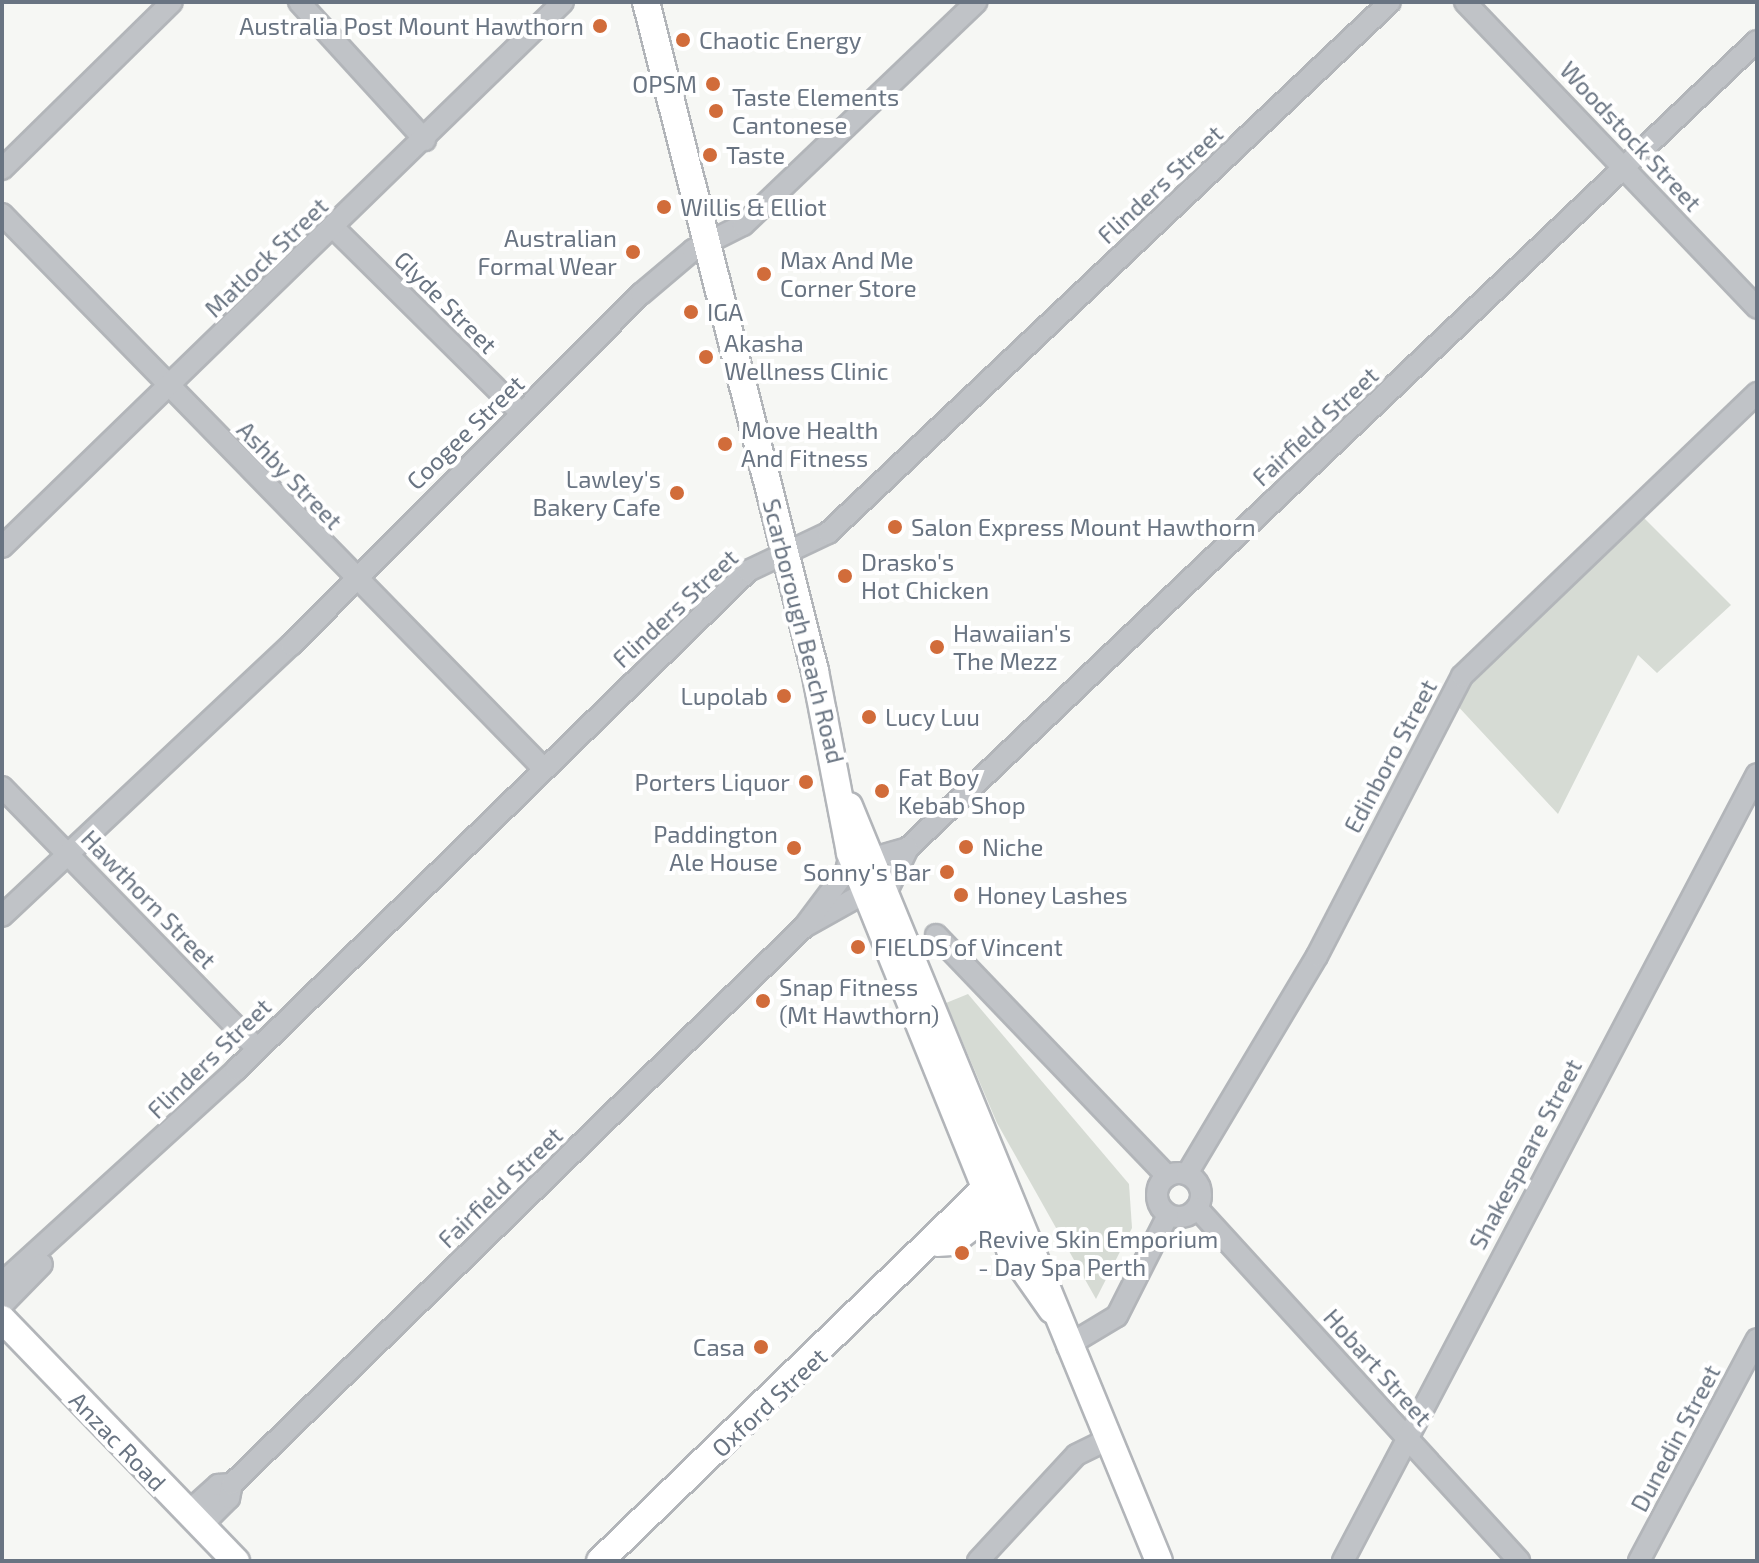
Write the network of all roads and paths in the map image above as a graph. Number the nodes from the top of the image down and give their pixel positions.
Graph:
1 (172, 2) edge
2 (299, 2) edge
3 (563, 2) edge
4 (646, 2) edge
5 (976, 2) edge
6 (1390, 2) edge
7 (1465, 2) edge
8 (1757, 41) edge
9 (425, 140) junction
10 (1625, 167) junction
11 (2, 169) edge
12 (2, 214) edge
13 (334, 228) junction
14 (708, 246) junction
15 (1757, 308) edge
16 (169, 386) junction
17 (1757, 393) edge
18 (521, 413) junction
19 (2, 547) edge
20 (785, 554) junction
21 (355, 577) junction
22 (544, 769) junction
23 (1757, 774) edge
24 (2, 787) edge
25 (908, 848) junction
26 (68, 853) junction
27 (862, 855) junction
28 (875, 893) junction
29 (2, 916) edge
30 (804, 927) junction
31 (936, 935) dead end
32 (257, 1048) junction
33 (1177, 1175) junction
34 (998, 1190) junction
35 (1197, 1208) junction
36 (1168, 1215) junction
37 (50, 1246) junction
38 (2, 1283) edge
39 (2, 1305) edge
40 (2, 1319) edge
41 (1757, 1339) edge
42 (1067, 1346) junction
43 (1406, 1436) junction
44 (1107, 1440) junction
45 (194, 1519) junction
46 (236, 1561) edge
47 (600, 1561) edge
48 (978, 1561) edge
49 (1159, 1561) edge
50 (1343, 1561) edge
51 (1519, 1561) edge
52 (1639, 1561) edge

1 - 11 street
2 - 9 street
3 - 9 street, Matlock Street
4 - 14 main road, Scarborough Beach Road
5 - 14 street, Coogee Street
6 - 20 street, Flinders Street
7 - 10 street, Woodstock Street
8 - 10 street, Fairfield Street
9 - 13 street, Matlock Street
10 - 15 street, Woodstock Street
10 - 25 street, Fairfield Street
12 - 16 street, Ashby Street
13 - 16 street, Matlock Street
13 - 18 street, Glyde Street
14 - 18 street, Coogee Street
14 - 20 main road, Scarborough Beach Road
16 - 19 street, Matlock Street
16 - 21 street, Ashby Street
17 - 33 street, Edinboro Street
18 - 21 street, Coogee Street
20 - 22 street, Flinders Street
20 - 27 main road, Scarborough Beach Road
21 - 22 street, Ashby Street
21 - 26 street, Coogee Street
22 - 32 street, Flinders Street
23 - 43 street, Shakespeare Street
24 - 26 street, Hawthorn Street
25 - 27 street, Fairfield Street
25 - 28 street, Fairfield Street
26 - 29 street, Coogee Street
26 - 32 street, Hawthorn Street
27 - 28 main road, Scarborough Beach Road
27 - 30 street, Fairfield Street
28 - 30 street, Fairfield Street
28 - 34 main road, Scarborough Beach Road
30 - 45 street, Fairfield Street
31 - 33 street
32 - 37 street, Flinders Street
33 - 35 street
33 - 36 street
34 - 42 main road, Scarborough Beach Road
34 - 47 main road, Oxford Street
35 - 36 street
35 - 43 street, Hobart Street
36 - 42 street
37 - 38 street, Flinders Street
37 - 39 street, Flinders Street
40 - 45 main road, Anzac Road
41 - 52 street, Dunedin Street
42 - 44 main road, Scarborough Beach Road
43 - 50 street, Shakespeare Street
43 - 51 street, Hobart Street
44 - 48 street
44 - 49 main road, Scarborough Beach Road
45 - 46 main road, Anzac Road

